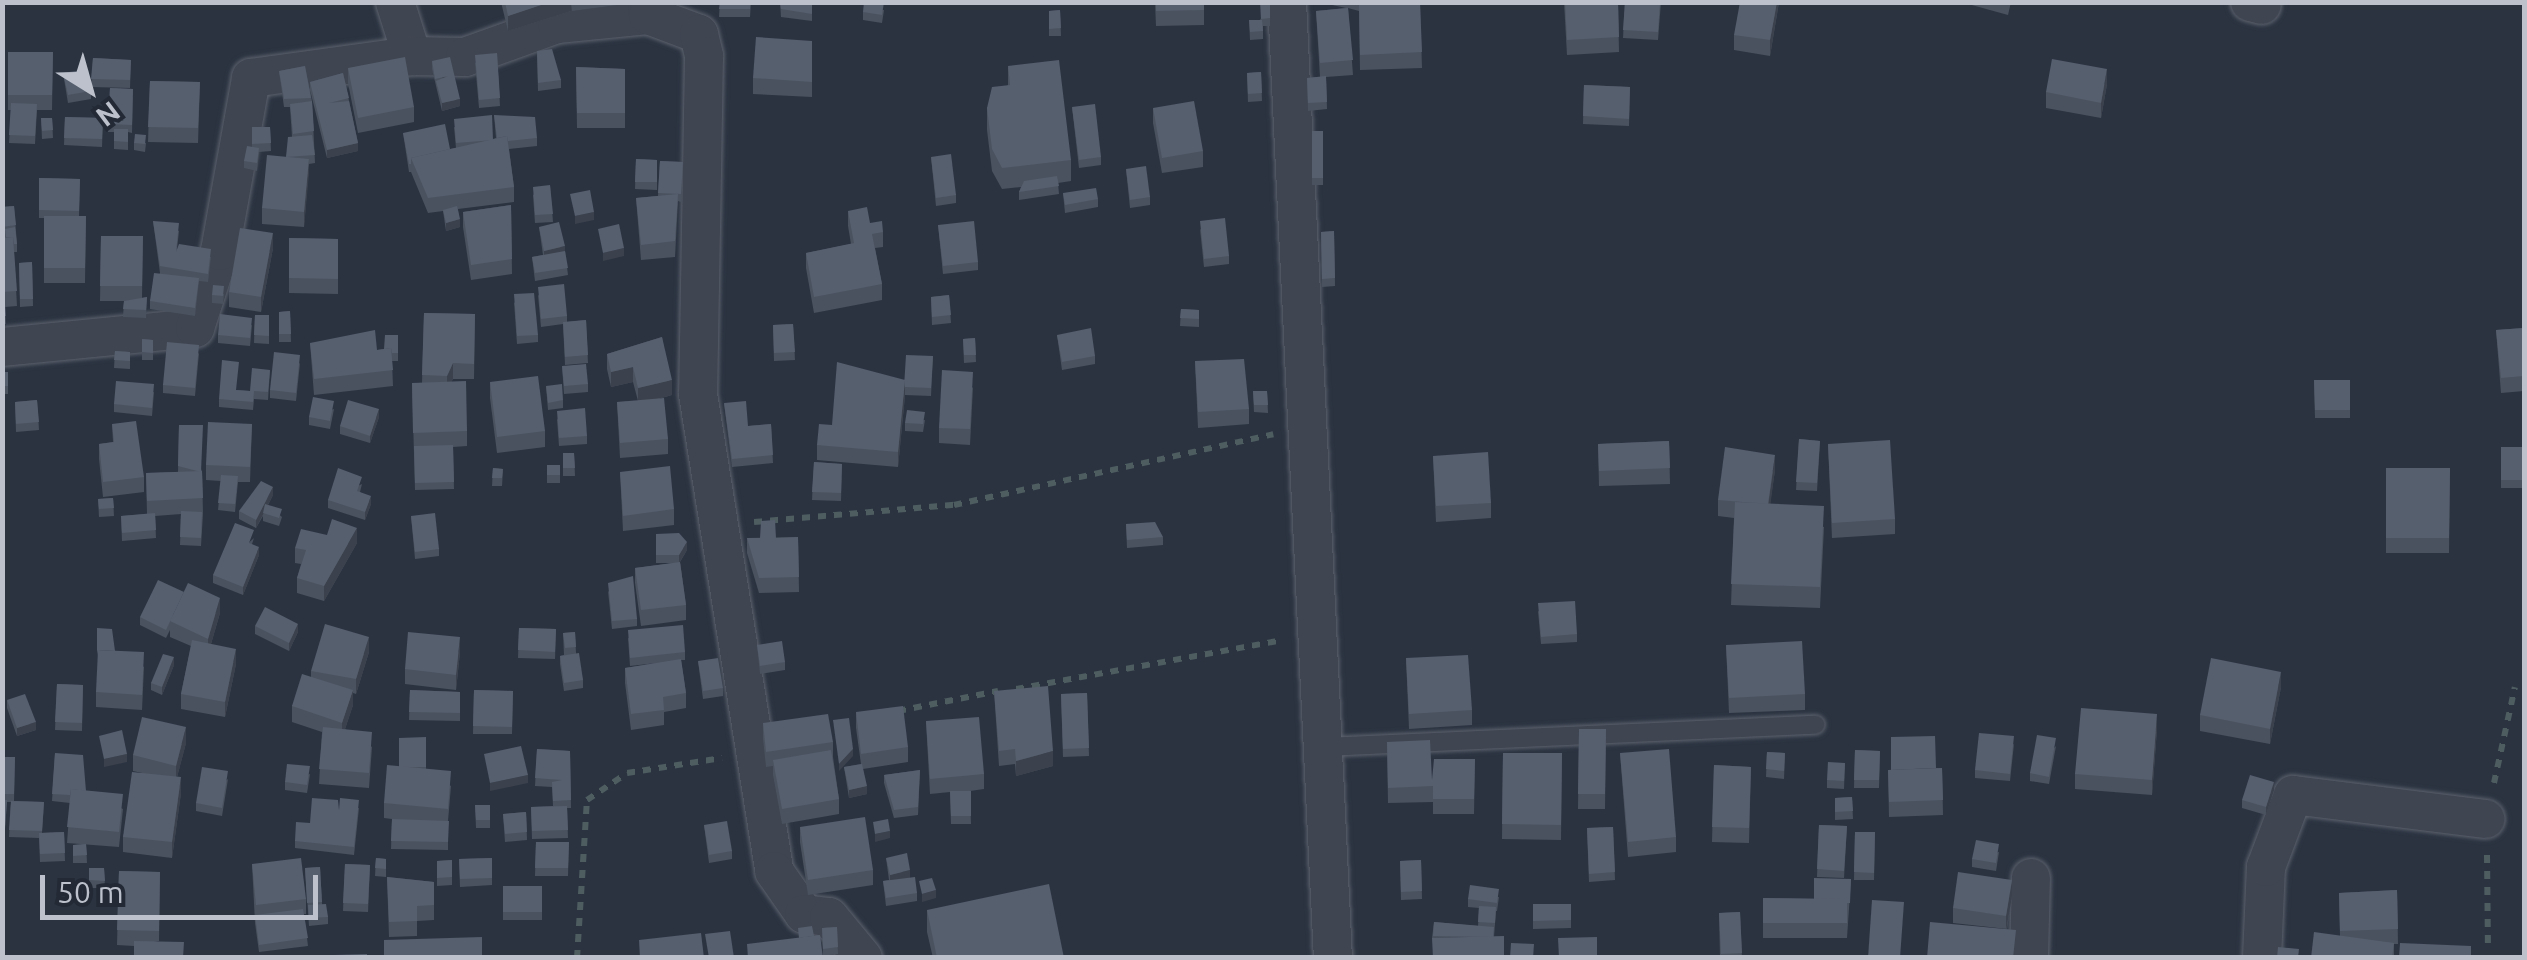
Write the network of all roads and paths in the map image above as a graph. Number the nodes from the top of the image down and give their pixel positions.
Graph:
1 (394, 2) edge
2 (1287, 2) edge
3 (648, 9) edge
4 (412, 56) junction
5 (2, 347) edge
6 (1304, 427) junction
7 (714, 528) junction
8 (1317, 629) junction
9 (892, 712) edge
10 (1816, 725) dead end
11 (1323, 747) junction
12 (753, 754) junction
13 (2486, 819) dead end
14 (2031, 878) dead end
15 (577, 958) edge
16 (863, 958) edge
17 (1332, 958) edge
18 (2029, 958) edge
19 (2262, 958) edge

1 - 4 street
2 - 6 street
3 - 4 street
3 - 7 street
4 - 5 street
6 - 7 path
6 - 8 street
7 - 12 street
8 - 9 path
8 - 11 street
10 - 11 lane
11 - 17 street
12 - 15 path
12 - 16 street
13 - 19 street
14 - 18 street

